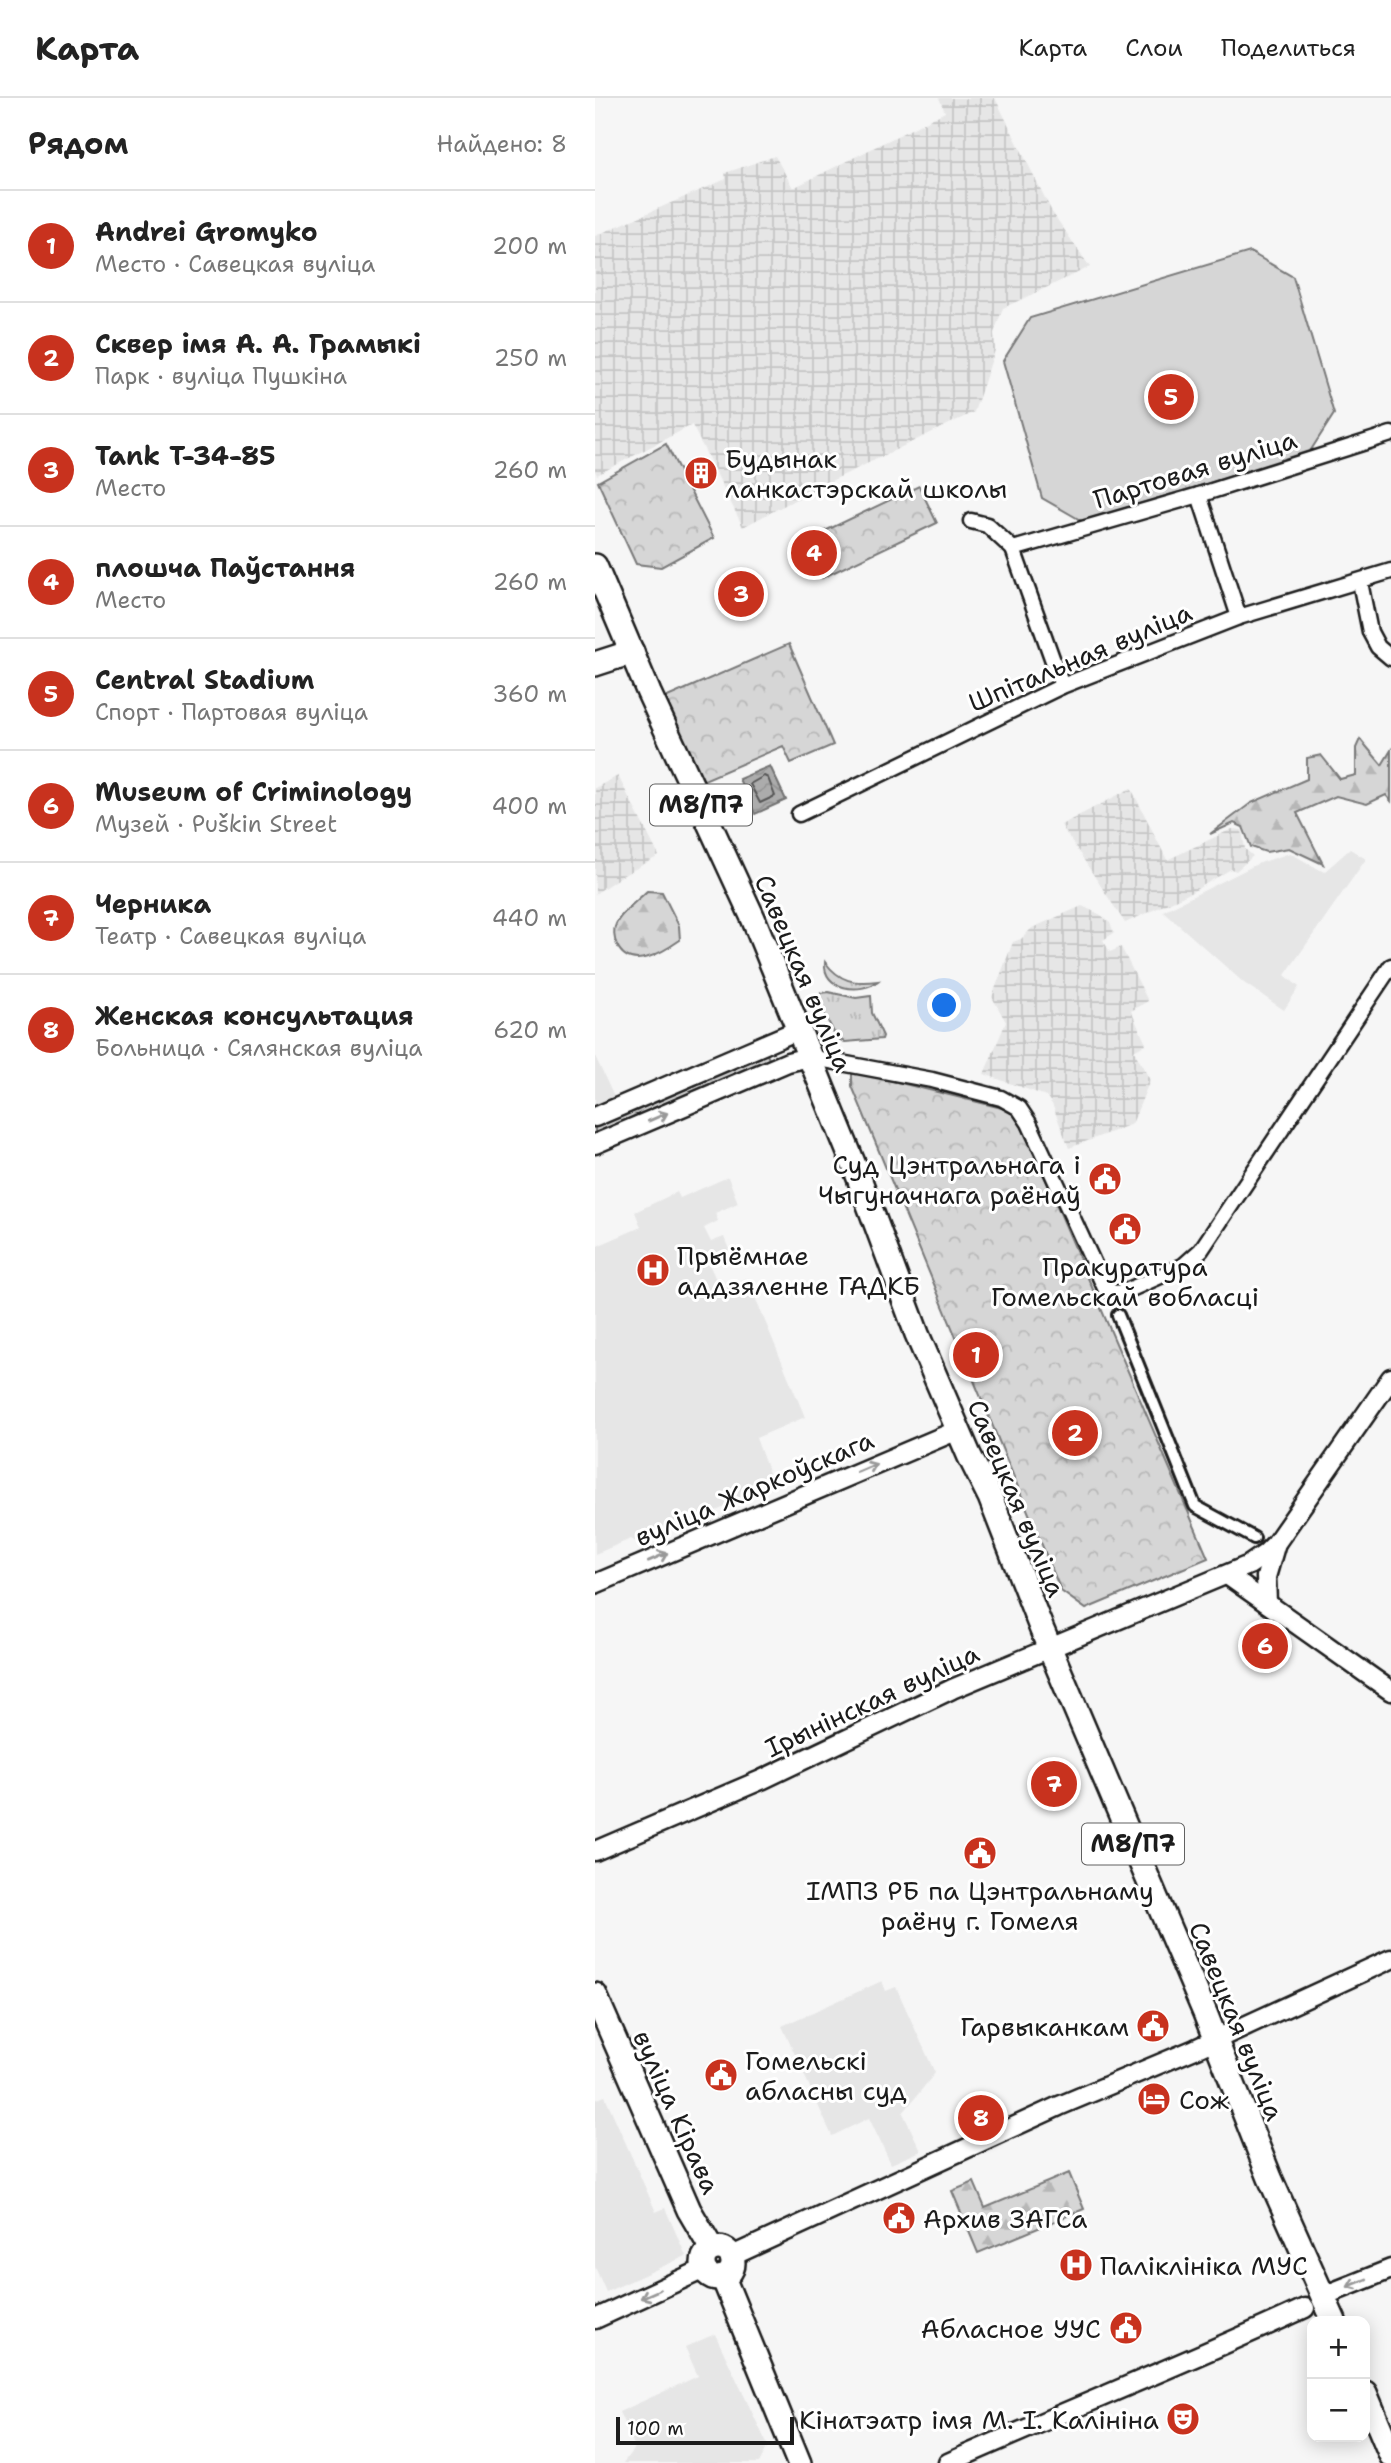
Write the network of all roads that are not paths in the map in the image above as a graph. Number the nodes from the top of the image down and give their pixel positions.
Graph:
1 (1391, 434) edge
2 (1199, 495) junction
3 (971, 521) dead end
4 (1013, 549) junction
5 (595, 566) edge
6 (1391, 571) edge
7 (1360, 582) junction
8 (604, 609) edge
9 (1239, 617) junction
10 (632, 652) junction
11 (1391, 658) edge
12 (595, 664) edge
13 (1062, 686) junction
14 (799, 814) dead end
15 (1391, 966) edge
16 (799, 1030) junction
17 (766, 1043) junction
18 (809, 1056) junction
19 (839, 1062) junction
20 (777, 1066) junction
21 (595, 1117) edge
22 (595, 1144) edge
23 (1118, 1315) dead end
24 (1391, 1378) edge
25 (1386, 1397) edge
26 (958, 1430) junction
27 (1254, 1538) dead end
28 (1276, 1543) junction
29 (1227, 1575) junction
30 (595, 1584) edge
31 (1267, 1603) junction
32 (1049, 1649) junction
33 (1391, 1691) edge
34 (595, 1851) edge
35 (1391, 1959) edge
36 (595, 1995) edge
37 (1215, 2040) junction
38 (718, 2263) junction
39 (1391, 2269) edge
40 (1314, 2302) junction
41 (1329, 2316) edge
42 (595, 2319) edge
43 (1370, 2405) edge
44 (1391, 2455) edge
45 (800, 2463) edge
46 (948, 2463) edge

1 - 2 street, Партовая вуліца
2 - 4 street, Партовая вуліца
2 - 9 street
3 - 4 street
4 - 13 street
5 - 8 main road, Савецкая вуліца / М8/П7
6 - 7 street, Шпітальная вуліца
7 - 9 street, Шпітальная вуліца
7 - 11 street
8 - 10 main road, Савецкая вуліца / М8/П7
9 - 13 street, Шпітальная вуліца
10 - 12 main road
10 - 16 main road, Савецкая вуліца / М8/П7
13 - 14 street, Шпітальная вуліца
15 - 19 street
16 - 17 street
16 - 18 main road, Савецкая вуліца / М8/П7
16 - 19 street
17 - 20 street
17 - 21 street
18 - 19 street
18 - 20 street
18 - 26 main road, Савецкая вуліца / М8/П7
22 -> 20 street
23 - 27 street
24 - 25 street
25 - 28 street
30 -> 26 street
26 - 32 main road, Савецкая вуліца / М8/П7
28 - 29 street, Ірынінская вуліца
28 - 31 street
29 - 31 street
29 - 32 street, Ірынінская вуліца
31 - 33 street
32 - 34 street, Ірынінская вуліца
32 - 37 main road, Савецкая вуліца / М8/П7
35 - 37 street
36 - 38 main road, вуліца Кірава
37 - 38 street
37 - 40 main road, Савецкая вуліца / М8/П7
38 -> 42 street
38 - 45 main road, вуліца Кірава
39 -> 40 street
40 - 41 main road, М8/П7
40 - 46 street
43 - 44 main road

